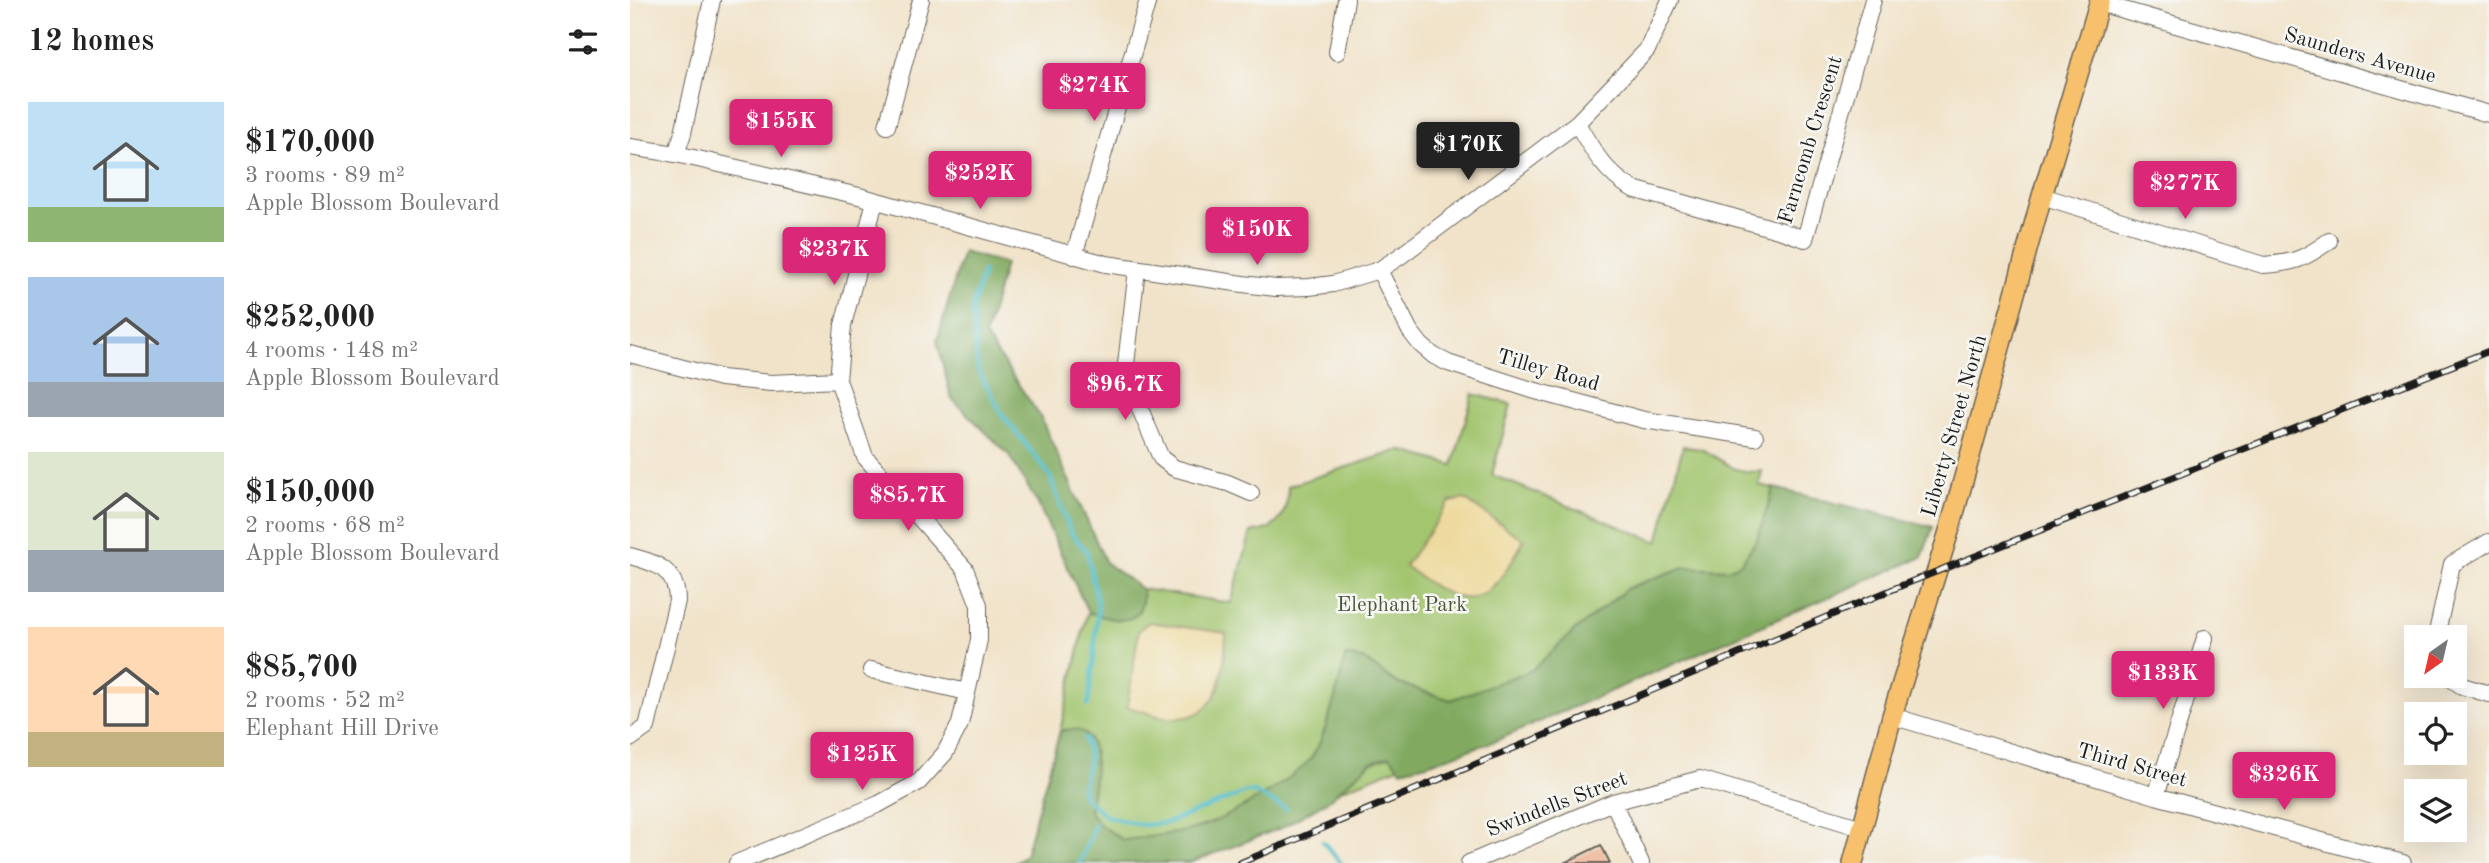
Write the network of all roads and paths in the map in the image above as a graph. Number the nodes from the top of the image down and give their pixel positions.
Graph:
1 (712, 0) edge
2 (921, 0) edge
3 (1148, 0) edge
4 (1346, 0) edge
5 (1670, 0) edge
6 (1874, 0) edge
7 (2099, 2) edge
8 (1337, 52) dead end
9 (2489, 114) edge
10 (1577, 123) junction
11 (887, 126) dead end
12 (630, 147) edge
13 (676, 154) junction
14 (2042, 196) junction
15 (875, 201) junction
16 (2329, 241) dead end
17 (1074, 256) junction
18 (1137, 269) junction
19 (1379, 270) junction
20 (630, 354) edge
21 (838, 380) junction
22 (1755, 437) dead end
23 (1251, 493) dead end
24 (2489, 542) edge
25 (630, 556) edge
26 (2439, 625) edge
27 (2205, 638) dead end
28 (871, 670) dead end
29 (2468, 688) edge
30 (967, 692) junction
31 (2489, 694) edge
32 (1892, 716) junction
33 (630, 739) edge
34 (2156, 796) junction
35 (1613, 802) junction
36 (1862, 828) junction
37 (737, 863) edge
38 (1469, 863) edge
39 (1641, 863) edge
40 (1853, 863) edge
41 (2403, 863) edge

1 - 13 street
2 - 11 street
3 - 17 street
4 - 8 street
5 - 10 street
6 - 10 street, Farncomb Crescent
7 - 9 street, Saunders Avenue
7 - 14 main road, Liberty Street North
10 - 19 street
12 - 13 street
13 - 15 street
14 - 16 street
14 - 32 main road, Liberty Street North
15 - 17 street
15 - 21 street
17 - 18 street
18 - 19 street
18 - 23 street
19 - 22 street, Tilley Road
20 - 21 street
21 - 30 street
24 - 26 street
25 - 33 street
27 - 34 street
28 - 30 street
29 - 31 street
30 - 37 street
32 - 34 street, Third Street
32 - 36 main road, Liberty Street North
34 - 41 street, Third Street
35 - 36 street, Swindells Street
35 - 38 street, Swindells Street
35 - 39 street
36 - 40 main road, Liberty Street North

